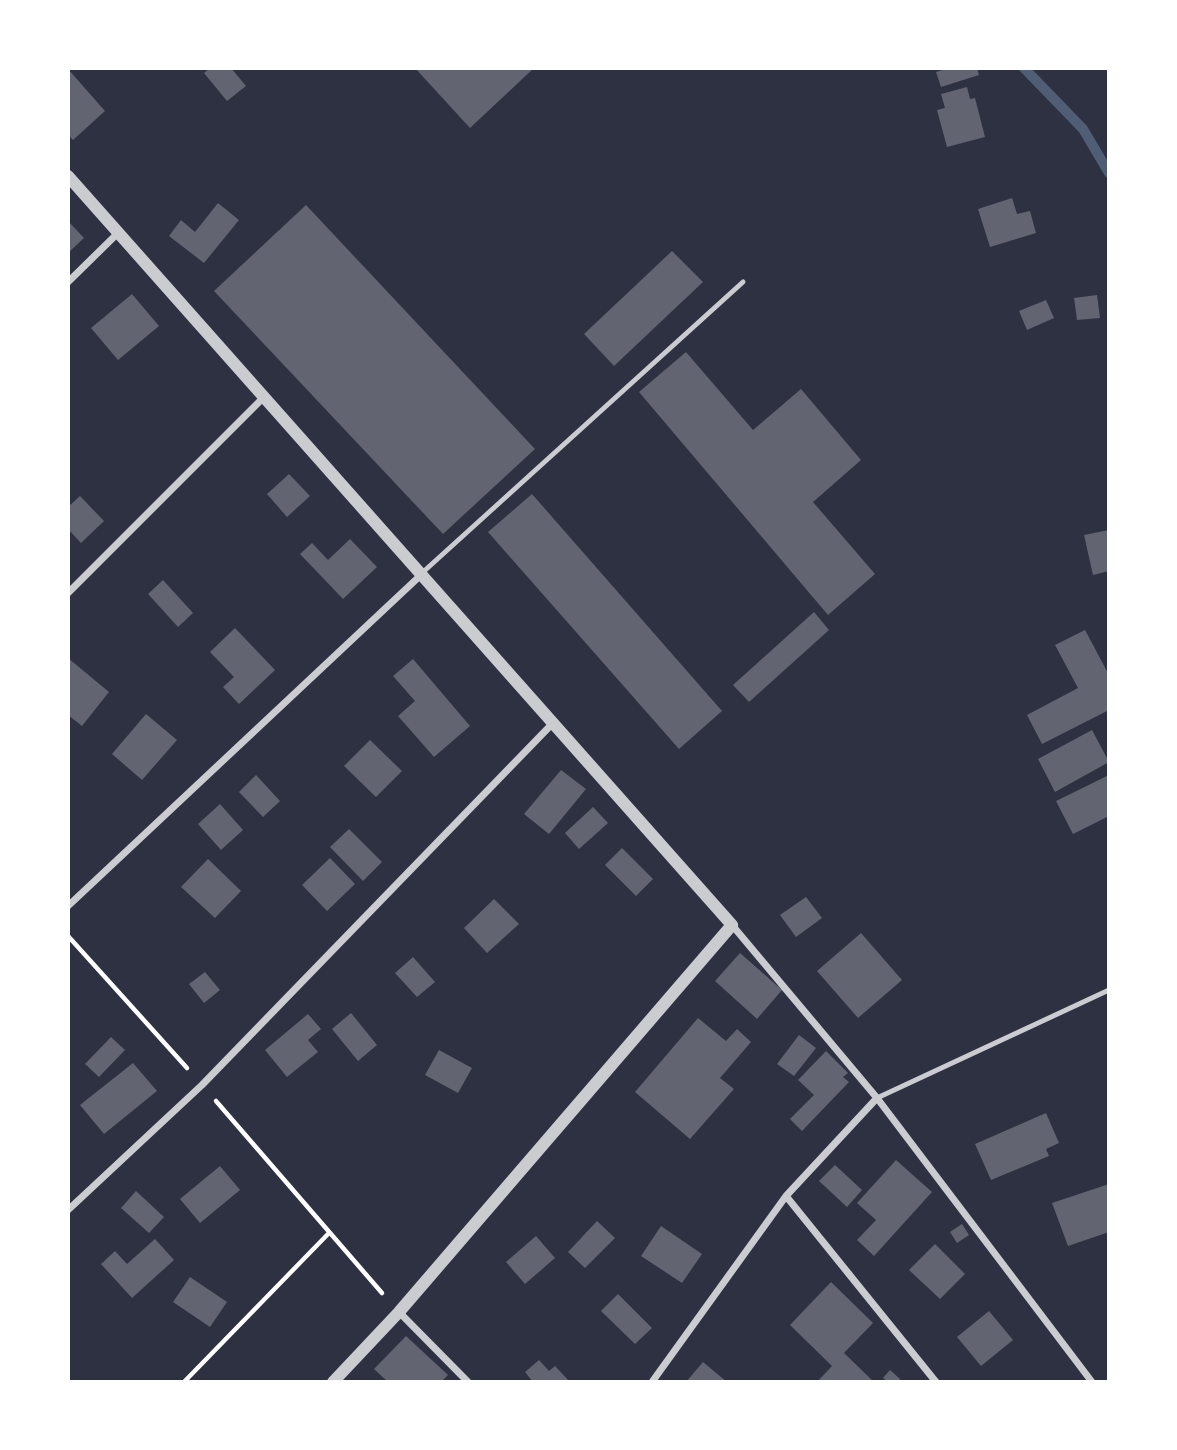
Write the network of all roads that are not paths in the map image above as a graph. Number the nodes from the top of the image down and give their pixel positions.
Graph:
1 (68, 176) edge
2 (118, 233) junction
3 (68, 282) edge
4 (743, 282) dead end
5 (264, 397) junction
6 (422, 573) junction
7 (68, 593) edge
8 (553, 723) junction
9 (68, 906) edge
10 (732, 925) junction
11 (1109, 990) edge
12 (877, 1098) junction
13 (786, 1196) junction
14 (68, 1210) edge
15 (399, 1312) junction
16 (332, 1382) edge
17 (468, 1382) edge
18 (652, 1382) edge
19 (936, 1382) edge
20 (1092, 1382) edge

1 - 2 street
2 - 3 street
2 - 5 street
4 - 6 lane
5 - 6 street
5 - 7 street
6 - 8 street
6 - 9 street
8 - 10 street
8 - 14 street
10 - 12 street
10 - 15 street
11 - 12 lane
12 - 13 street
12 - 20 street
13 - 18 street
13 - 19 street
15 - 16 street
15 - 17 street

